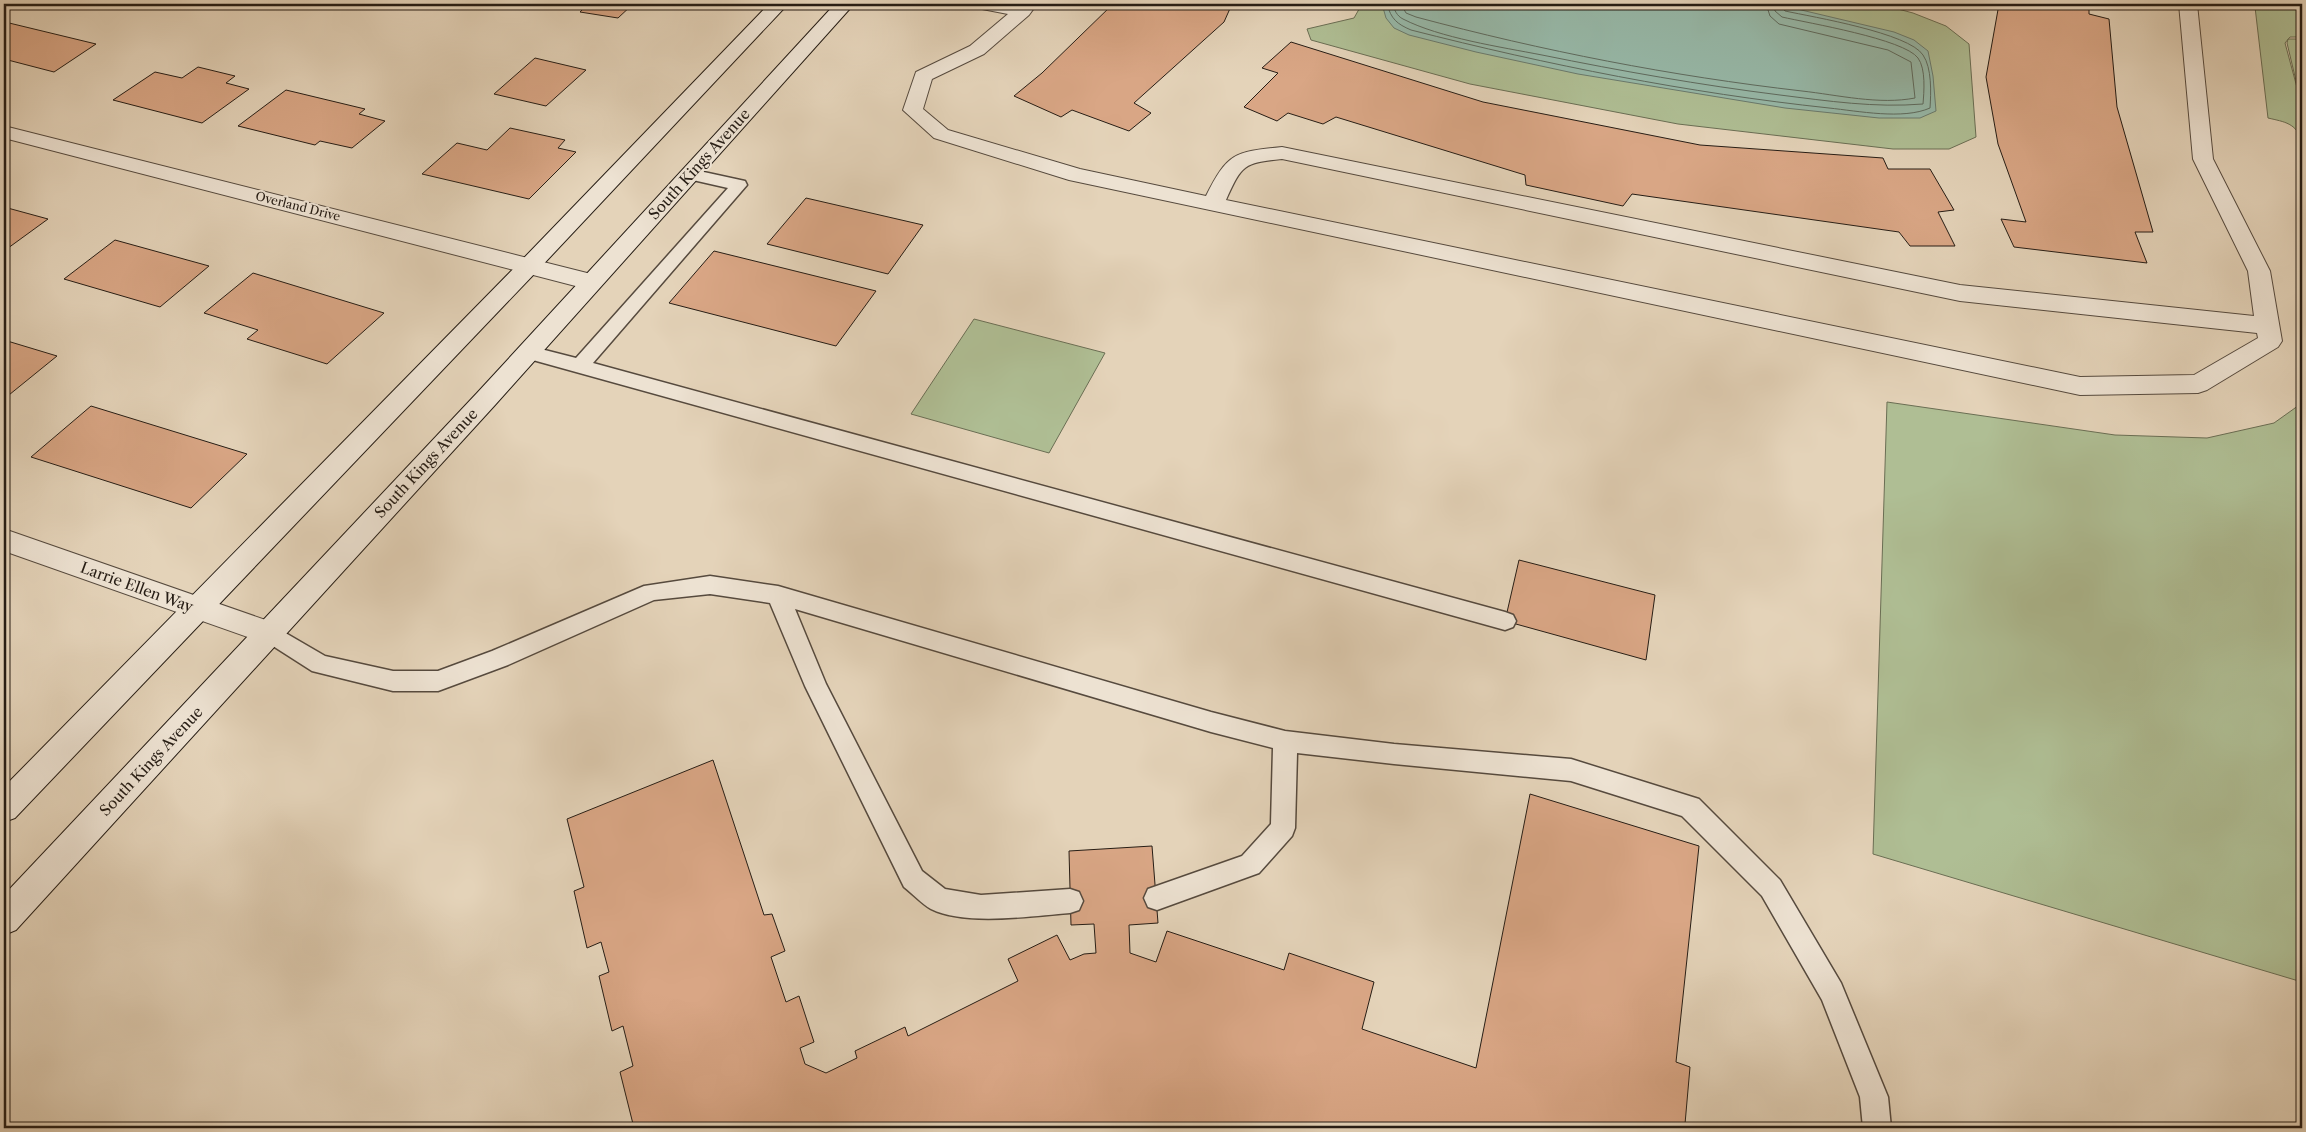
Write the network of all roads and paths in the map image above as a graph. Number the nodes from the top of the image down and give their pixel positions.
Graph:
1 (779, 4) edge
2 (845, 4) edge
3 (984, 4) edge
4 (2188, 4) edge
5 (1025, 8) edge
6 (4, 132) edge
7 (690, 174) junction
8 (1213, 204) junction
9 (529, 266) junction
10 (591, 282) junction
11 (2268, 326) junction
12 (528, 352) junction
13 (580, 366) junction
14 (4, 540) edge
15 (778, 595) junction
16 (196, 609) junction
17 (1505, 621) dead end
18 (270, 633) junction
19 (1285, 741) junction
20 (4, 808) edge
21 (1157, 898) dead end
22 (1070, 901) dead end
23 (4, 919) edge
24 (1877, 1128) edge

1 - 9 street
2 - 7 street, South Kings Avenue
3 - 5 street
4 - 11 street
5 - 8 street
6 - 9 street, Overland Drive
7 - 10 street, South Kings Avenue
7 - 13 lane
8 - 11 street
8 - 11 street
9 - 10 street, Overland Drive
9 - 16 street
10 - 12 street, South Kings Avenue
12 - 13 lane
12 - 18 street, South Kings Avenue
13 - 17 lane
14 - 16 street, Larrie Ellen Way
15 - 18 lane
15 - 19 lane
15 - 22 lane
16 - 18 street, Larrie Ellen Way
16 - 20 street
18 - 23 street, South Kings Avenue
19 - 21 lane
19 - 24 lane

